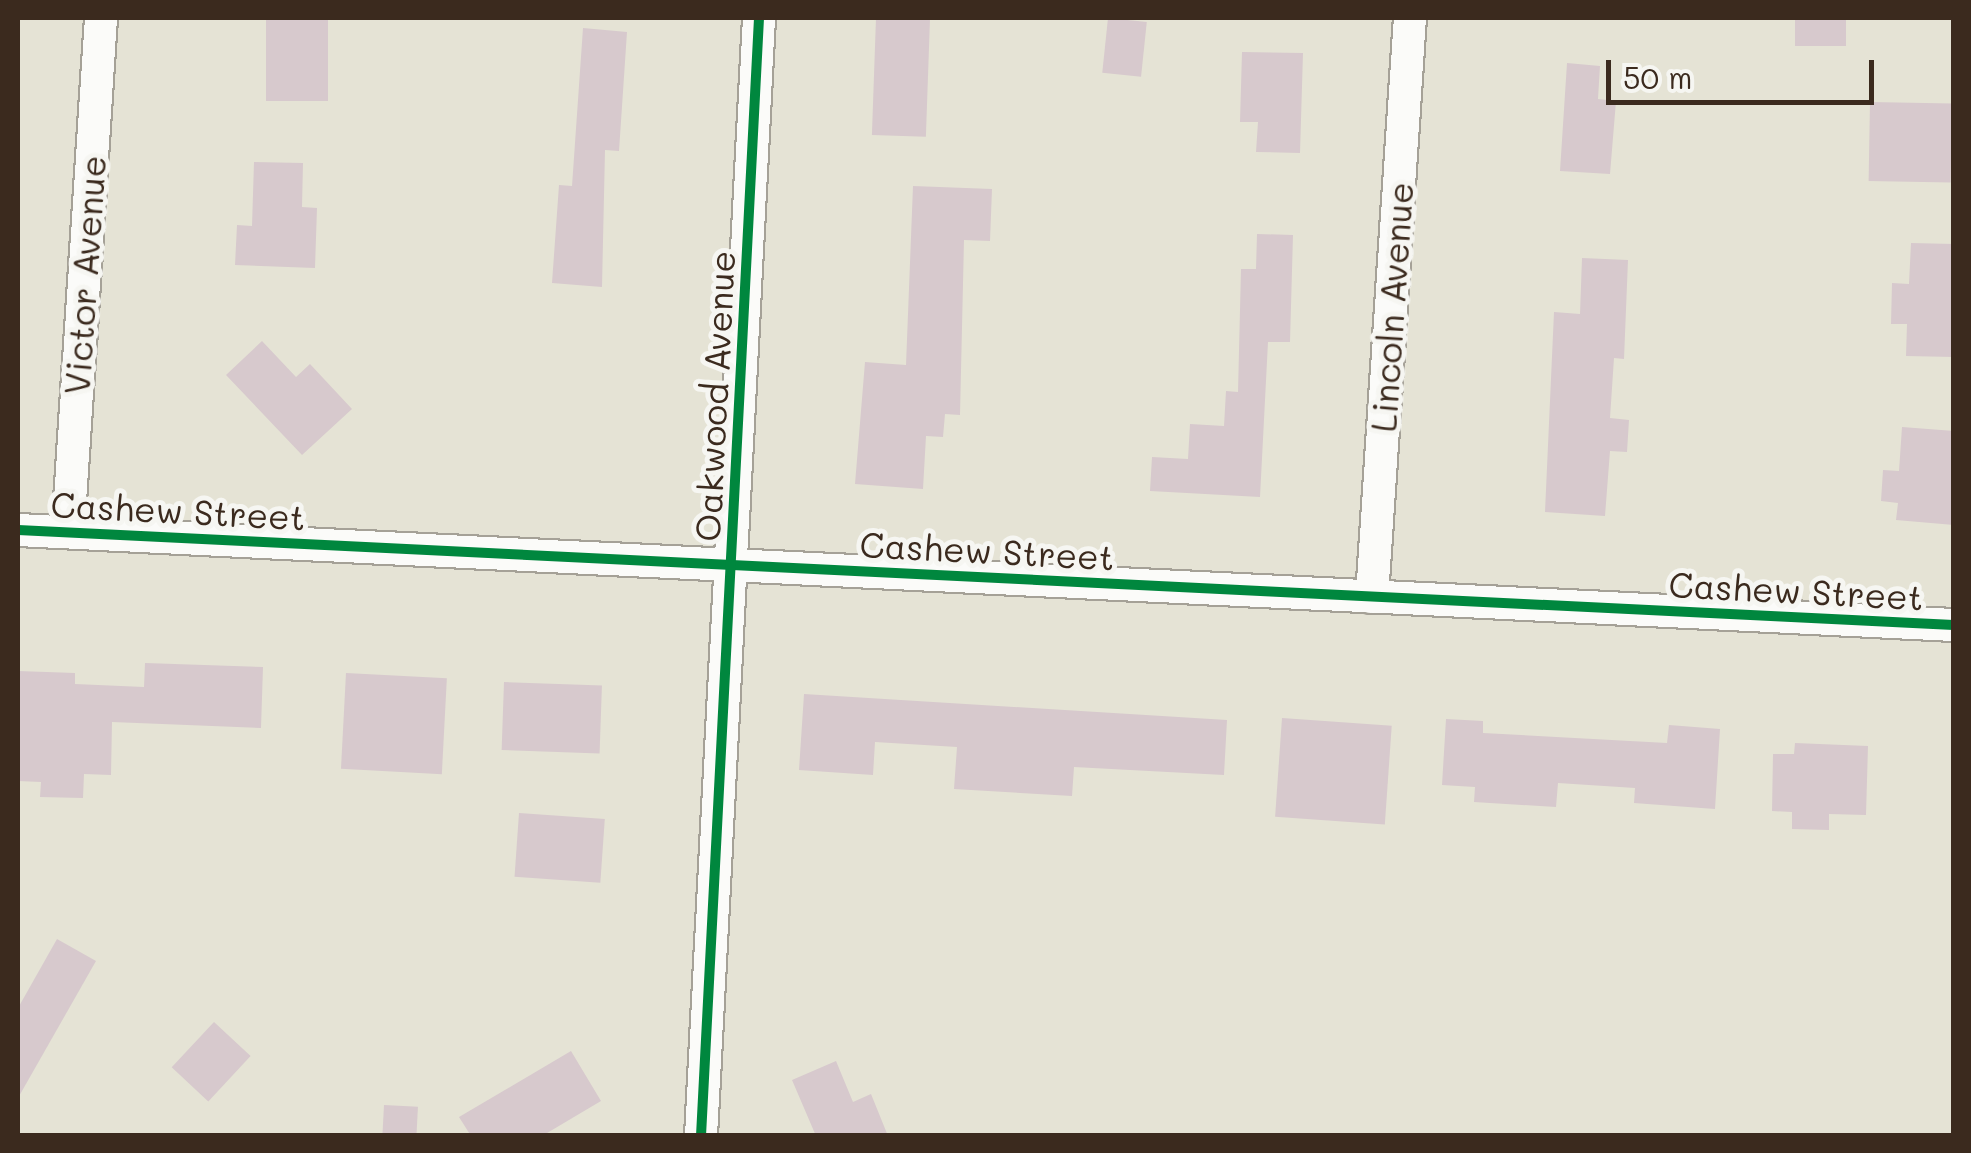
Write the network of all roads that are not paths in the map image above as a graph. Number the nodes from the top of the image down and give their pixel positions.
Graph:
1 (101, 18) edge
2 (759, 18) edge
3 (1410, 18) edge
4 (18, 530) edge
5 (68, 532) junction
6 (734, 565) junction
7 (1372, 597) junction
8 (1954, 626) edge
9 (701, 1136) edge

1 - 5 street, Victor Avenue
2 - 6 street, Oakwood Avenue
3 - 7 street, Lincoln Avenue
4 - 5 street, Cashew Street
5 - 6 street, Cashew Street
6 - 7 street, Cashew Street
6 - 9 street, Oakwood Avenue
7 - 8 street, Cashew Street

